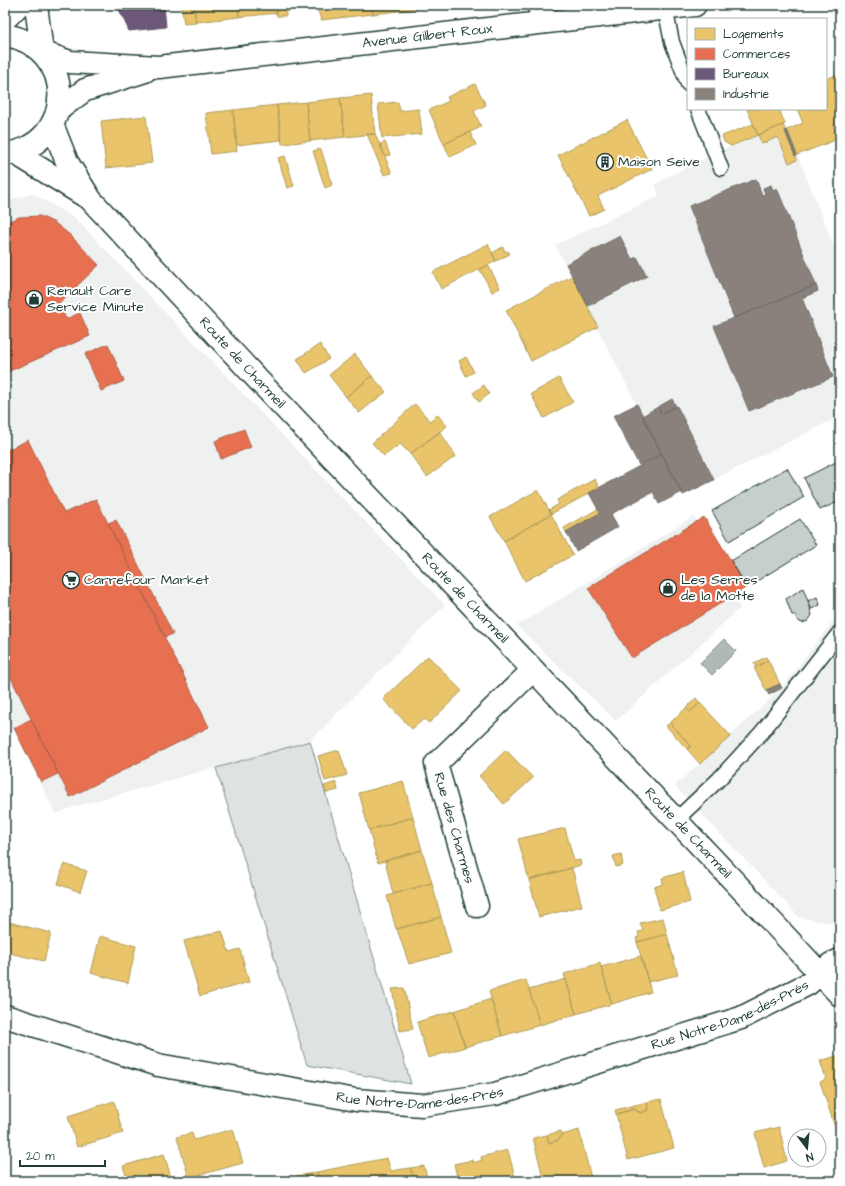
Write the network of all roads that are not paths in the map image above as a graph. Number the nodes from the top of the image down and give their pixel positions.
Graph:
1 (19, 5) edge
2 (36, 5) edge
3 (695, 5) edge
4 (665, 8) junction
5 (542, 14) edge
6 (5, 19) edge
7 (5, 35) edge
8 (42, 52) junction
9 (159, 67) junction
10 (687, 81) edge
11 (698, 110) edge
12 (55, 117) junction
13 (10, 153) edge
14 (721, 168) dead end
15 (90, 200) junction
16 (840, 632) edge
17 (533, 670) junction
18 (676, 820) junction
19 (477, 906) dead end
20 (840, 960) edge
21 (821, 973) junction
22 (840, 995) edge
23 (5, 1016) edge

1 - 6 main road
2 - 8 main road
3 - 4 main road, Avenue Gilbert Roux
4 - 5 main road, Avenue Gilbert Roux
4 - 10 lane
5 - 9 main road, Avenue Gilbert Roux
7 - 8 main road
8 - 9 main road, Avenue Gilbert Roux
8 - 12 main road
9 - 12 main road, Avenue Gilbert Roux
11 - 14 lane
12 - 13 main road, Avenue Gilbert Roux
12 - 15 main road, Route de Charmeil
13 - 15 main road, Route de Charmeil
15 - 17 main road, Route de Charmeil
16 - 18 lane
17 - 18 main road, Route de Charmeil
17 - 19 main road, Rue des Charmes
18 - 21 main road, Route de Charmeil
20 - 21 main road, Rue Notre-Dame-des-Prés
21 - 22 main road, Route de Charmeil
21 - 23 main road, Rue Notre-Dame-des-Prés

